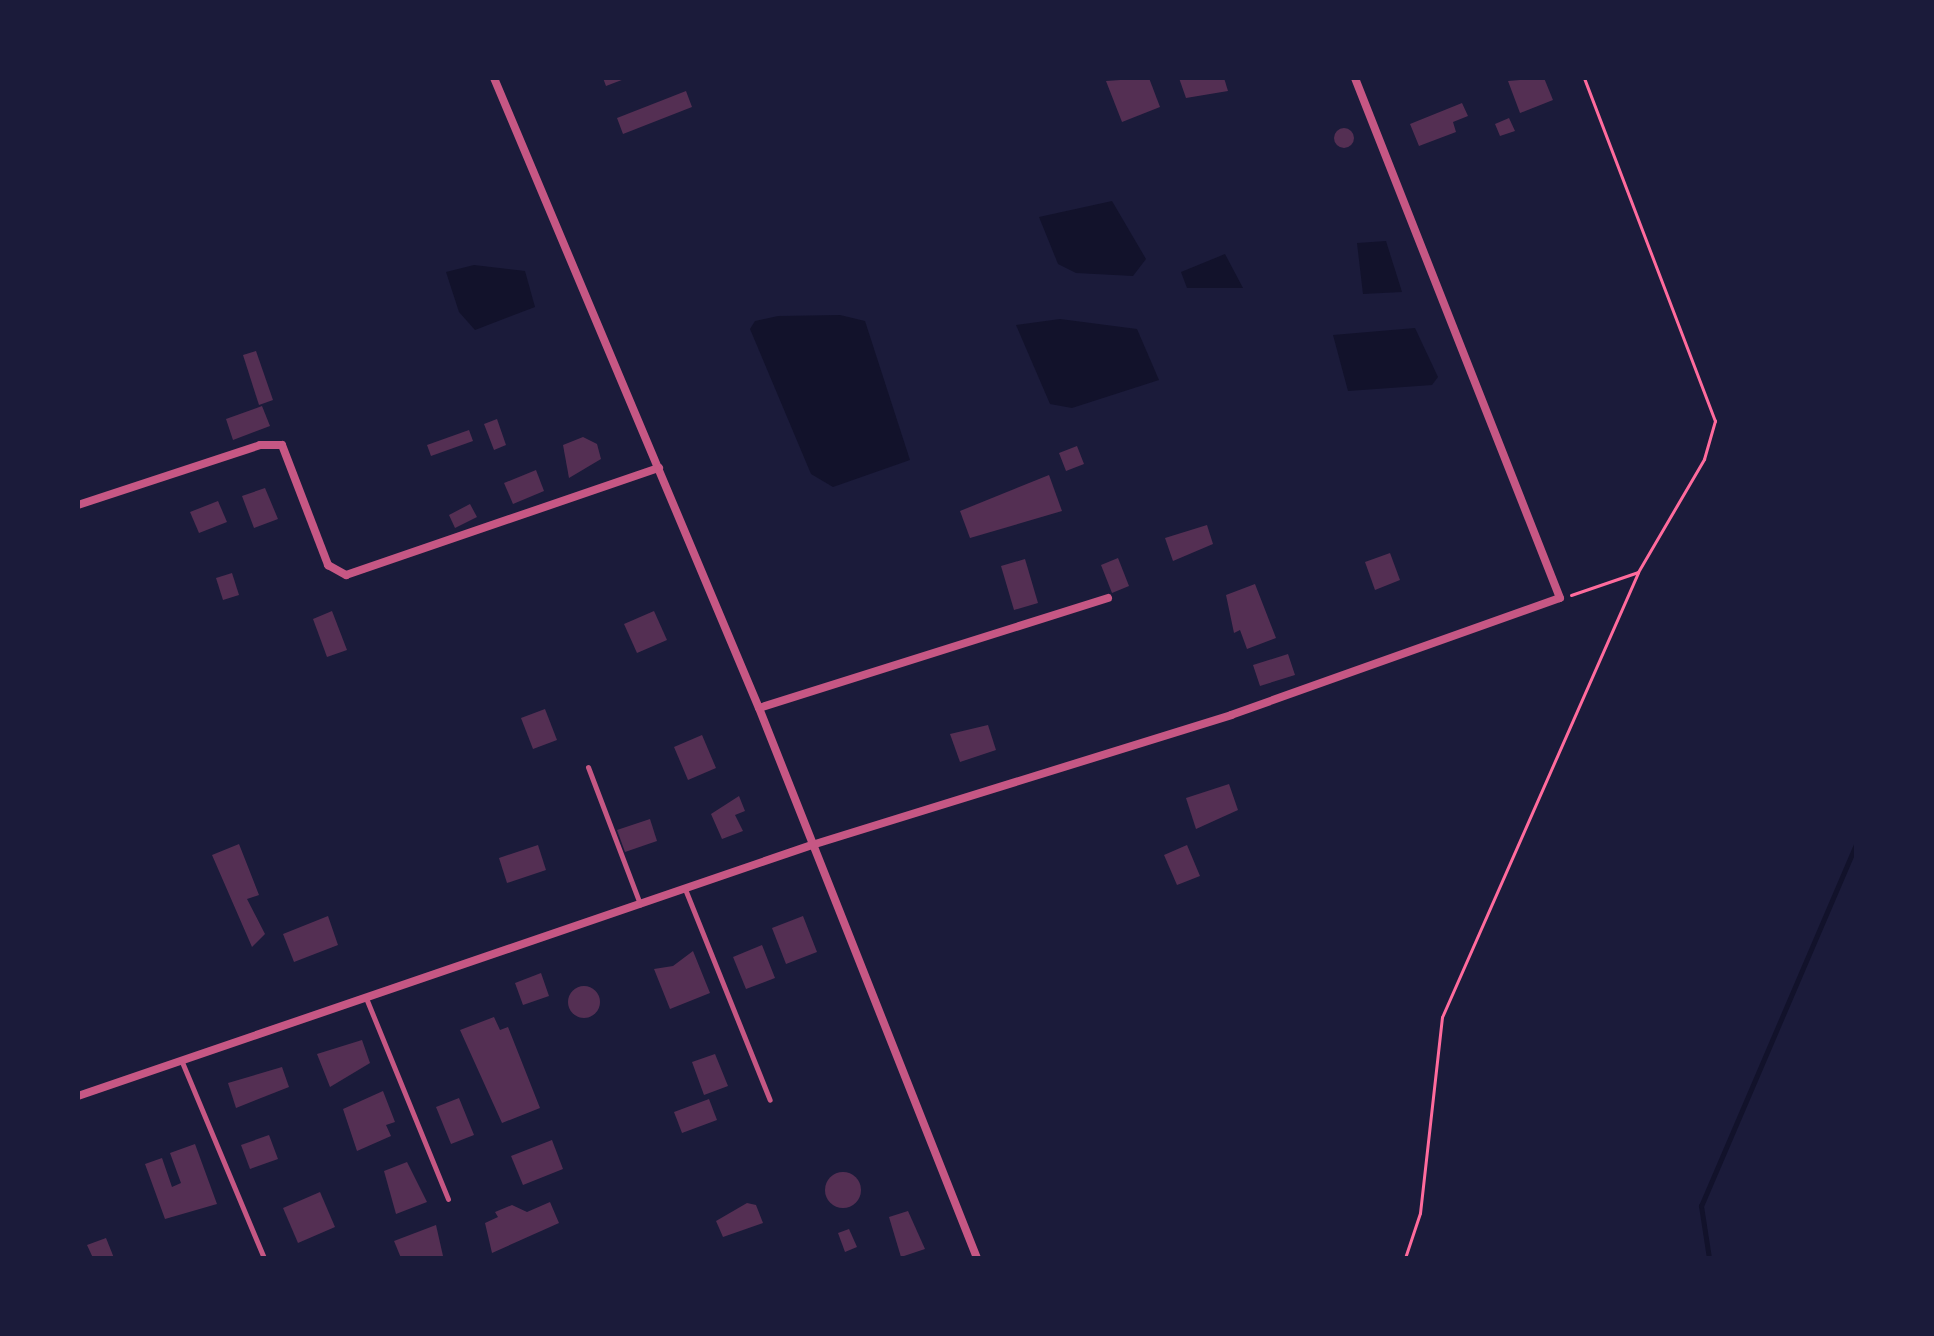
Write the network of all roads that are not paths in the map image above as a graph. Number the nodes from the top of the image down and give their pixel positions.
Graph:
1 (494, 78) edge
2 (1355, 78) edge
3 (659, 468) junction
4 (78, 505) edge
5 (1108, 598) dead end
6 (759, 708) junction
7 (588, 767) dead end
8 (812, 845) junction
9 (685, 889) junction
10 (640, 904) junction
11 (366, 998) junction
12 (182, 1062) junction
13 (78, 1096) edge
14 (770, 1100) dead end
15 (448, 1199) dead end
16 (264, 1258) edge
17 (977, 1258) edge

1 - 3 street
2 - 8 street
3 - 4 street
3 - 6 street
5 - 6 street
6 - 8 street
7 - 10 lane
8 - 9 street
8 - 17 street
9 - 10 street
9 - 14 lane
10 - 11 street
11 - 12 street
11 - 15 lane
12 - 13 street
12 - 16 lane

